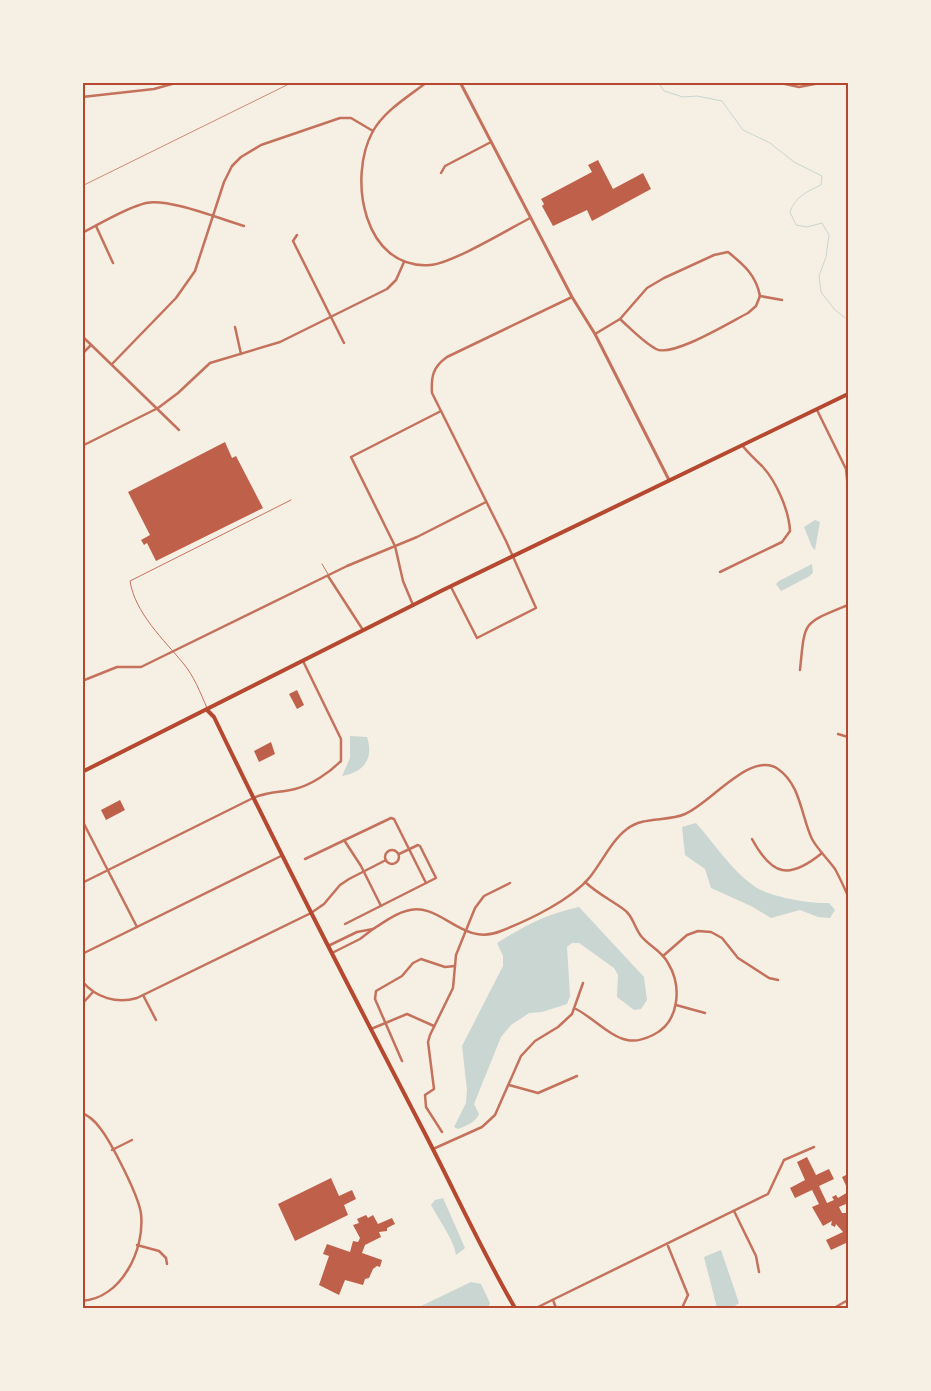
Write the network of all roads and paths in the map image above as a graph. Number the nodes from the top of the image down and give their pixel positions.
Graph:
1 (179, 82) edge
2 (426, 82) edge
3 (460, 82) edge
4 (776, 82) edge
5 (825, 82) edge
6 (82, 97) edge
7 (373, 131) junction
8 (491, 142) junction
9 (441, 173) dead end
10 (214, 217) junction
11 (530, 218) junction
12 (96, 226) junction
13 (244, 226) dead end
14 (82, 233) edge
15 (297, 235) dead end
16 (404, 262) junction
17 (114, 263) dead end
18 (760, 296) junction
19 (572, 297) junction
20 (782, 300) dead end
21 (331, 317) junction
22 (620, 319) junction
23 (235, 327) dead end
24 (595, 334) junction
25 (82, 336) edge
26 (344, 343) dead end
27 (91, 345) junction
28 (82, 354) edge
29 (241, 354) junction
30 (112, 364) junction
31 (848, 394) edge
32 (158, 408) junction
33 (817, 410) junction
34 (441, 411) junction
35 (179, 430) dead end
36 (742, 445) junction
37 (82, 446) edge
38 (670, 480) junction
39 (848, 488) edge
40 (291, 500) dead end
41 (486, 502) junction
42 (395, 546) junction
43 (513, 557) junction
44 (322, 564) dead end
45 (720, 572) dead end
46 (328, 576) junction
47 (450, 587) junction
48 (414, 605) junction
49 (848, 605) edge
50 (363, 630) junction
51 (172, 652) junction
52 (303, 661) junction
53 (800, 670) dead end
54 (82, 681) edge
55 (208, 711) junction
56 (838, 734) dead end
57 (848, 737) edge
58 (82, 772) edge
59 (253, 798) junction
60 (82, 820) edge
61 (752, 839) dead end
62 (344, 840) junction
63 (409, 849) junction
64 (822, 853) junction
65 (399, 854) junction
66 (281, 856) junction
67 (305, 859) dead end
68 (386, 860) junction
69 (108, 870) junction
70 (364, 871) junction
71 (82, 882) edge
72 (585, 882) junction
73 (426, 883) junction
74 (510, 883) dead end
75 (848, 896) edge
76 (381, 906) junction
77 (311, 913) junction
78 (345, 924) dead end
79 (138, 927) junction
80 (373, 929) junction
81 (466, 932) junction
82 (328, 946) junction
83 (332, 952) junction
84 (82, 954) edge
85 (663, 956) junction
86 (455, 966) junction
87 (778, 980) dead end
88 (82, 981) edge
89 (583, 983) dead end
90 (93, 992) junction
91 (143, 995) junction
92 (82, 1004) edge
93 (676, 1005) junction
94 (576, 1008) junction
95 (705, 1013) dead end
96 (156, 1020) dead end
97 (386, 1022) junction
98 (434, 1026) junction
99 (371, 1029) junction
100 (402, 1061) dead end
101 (577, 1076) dead end
102 (509, 1085) junction
103 (82, 1113) edge
104 (442, 1132) dead end
105 (132, 1140) dead end
106 (814, 1147) dead end
107 (433, 1149) junction
108 (112, 1150) junction
109 (734, 1211) junction
110 (137, 1245) junction
111 (667, 1245) junction
112 (167, 1264) dead end
113 (760, 1272) dead end
114 (82, 1300) edge
115 (552, 1300) junction
116 (848, 1300) edge
117 (515, 1308) edge
118 (536, 1308) edge
119 (556, 1308) edge
120 (682, 1308) edge
121 (834, 1308) edge

1 - 6 street
2 - 7 street
3 - 8 street
4 - 5 street
7 - 10 street
7 - 16 street
8 - 9 street
8 - 11 street
10 - 12 street
10 - 13 street
10 - 30 street
11 - 16 street
11 - 19 street
12 - 14 street
12 - 17 street
15 - 21 street
16 - 21 street
18 - 20 street
18 - 22 street
18 - 22 street
19 - 24 street
19 - 34 street
21 - 26 street
21 - 29 street
22 - 24 street
23 - 29 street
24 - 38 street
25 - 27 street
27 - 28 street
27 - 30 street
29 - 32 street
30 - 32 street
31 - 33 main road
32 - 35 street
32 - 37 street
33 - 36 main road
33 - 39 street
34 - 41 street
34 - 42 street
36 - 38 main road
36 - 45 street
38 - 43 main road
40 - 51 lane
41 - 42 street
41 - 43 street
42 - 46 street
42 - 48 street
43 - 47 main road
43 - 47 street
44 - 46 lane
46 - 50 street
46 - 51 street
47 - 48 main road
48 - 50 main road
49 - 53 street
50 - 52 main road
51 - 54 street
51 - 55 lane
52 - 55 main road
52 - 59 street
55 - 58 main road
55 - 59 main road
56 - 57 street
59 - 66 main road
59 - 69 street
60 - 69 street
61 - 64 street
62 - 63 street
62 - 67 street
62 - 70 street
63 - 65 street
63 - 73 street
63 - 73 street
64 - 72 street
64 - 75 street
65 - 68 street
65 - 68 street
66 - 77 main road
66 - 79 street
68 - 70 street
69 - 71 street
69 - 79 street
70 - 76 street
70 - 77 street
72 - 81 street
72 - 85 street
73 - 76 street
74 - 81 street
76 - 78 street
77 - 82 main road
77 - 91 street
79 - 84 street
80 - 81 street
80 - 82 street
80 - 83 street
81 - 86 street
82 - 83 main road
83 - 99 main road
85 - 87 street
85 - 93 street
86 - 97 street
86 - 98 street
88 - 90 street
89 - 94 street
90 - 91 street
90 - 92 street
91 - 96 street
93 - 94 street
93 - 95 street
94 - 102 street
97 - 98 street
97 - 99 street
97 - 100 street
98 - 104 street
99 - 107 main road
101 - 102 street
102 - 107 street
103 - 108 street
105 - 108 street
106 - 109 street
107 - 117 main road
108 - 110 street
109 - 111 street
109 - 113 street
110 - 112 street
110 - 114 street
111 - 115 street
111 - 120 street
115 - 118 street
115 - 119 street
116 - 121 street

